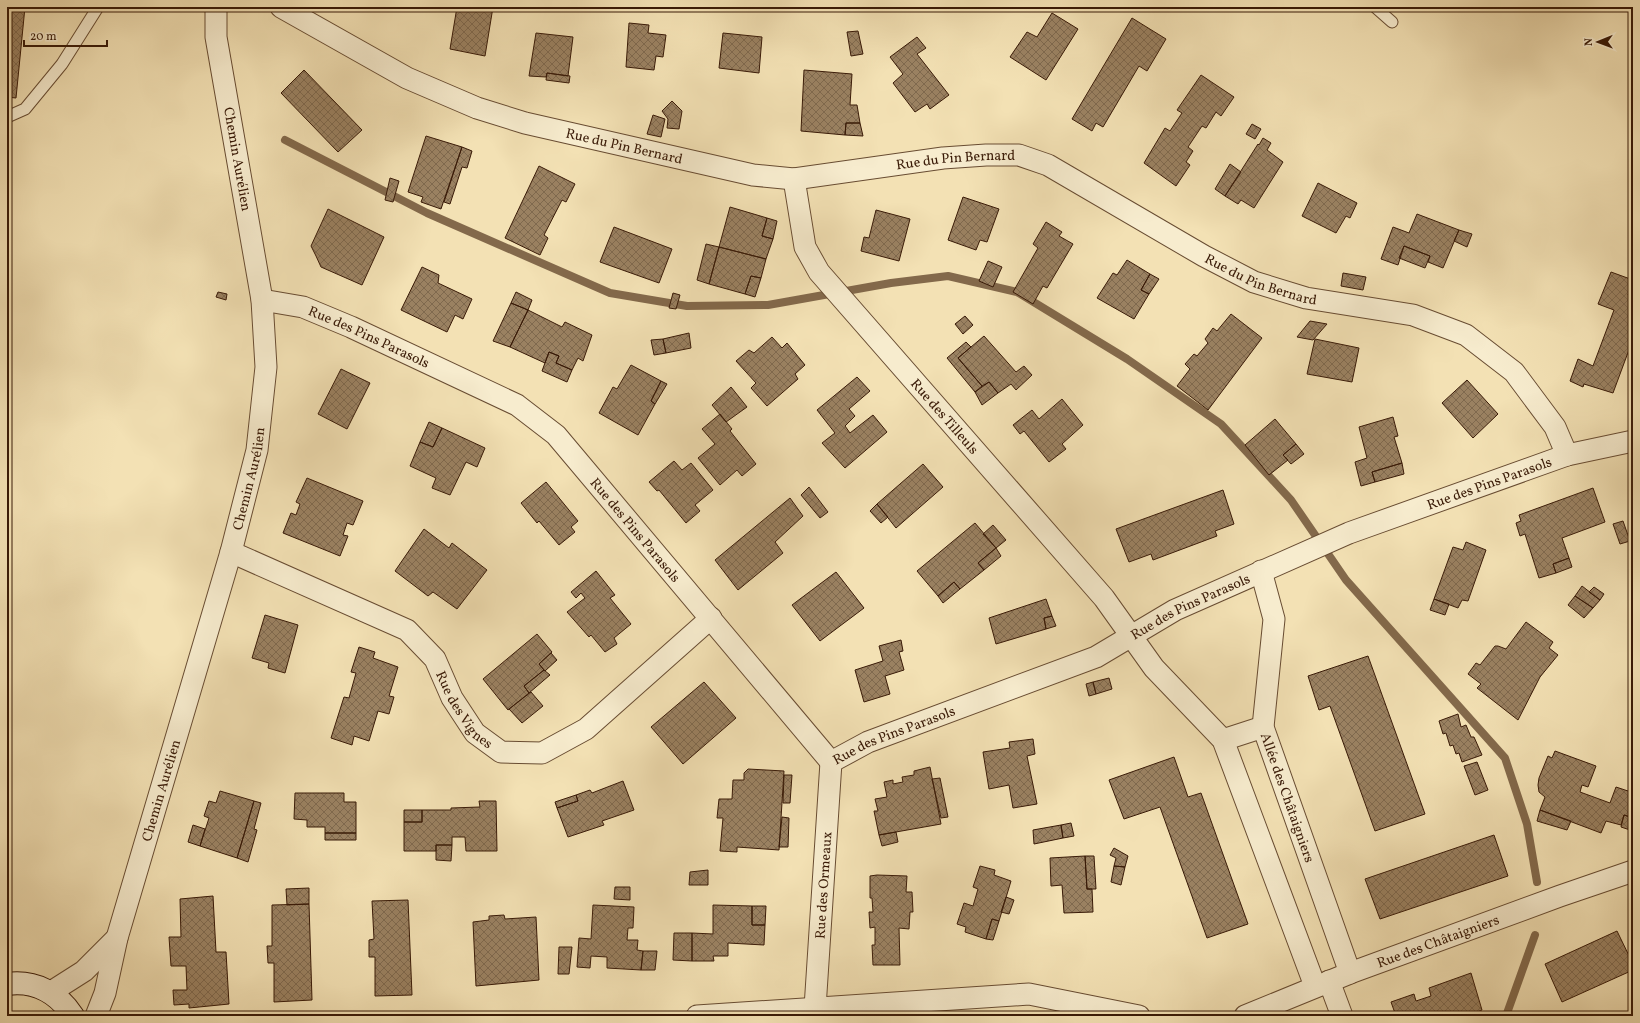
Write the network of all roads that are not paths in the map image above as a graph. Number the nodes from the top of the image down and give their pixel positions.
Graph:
1 (98, 7) edge
2 (216, 7) edge
3 (281, 7) edge
4 (1375, 7) edge
5 (1392, 22) dead end
6 (7, 117) edge
7 (794, 179) junction
8 (262, 300) junction
9 (1633, 441) edge
10 (1567, 455) junction
11 (231, 552) junction
12 (1262, 570) junction
13 (711, 618) junction
14 (1132, 637) junction
15 (1263, 727) junction
16 (1223, 740) junction
17 (831, 762) junction
18 (1633, 871) edge
19 (117, 938) junction
20 (1350, 973) junction
21 (10, 981) edge
22 (1322, 984) junction
23 (51, 992) junction
24 (815, 1008) junction
25 (73, 1016) edge
26 (96, 1016) edge
27 (697, 1016) edge
28 (1139, 1016) edge
29 (1244, 1016) edge
30 (1342, 1016) edge

1 - 6 lane
2 - 8 street, Chemin Aurélien
3 - 7 street, Rue du Pin Bernard
4 - 5 lane
7 - 10 street, Rue du Pin Bernard
7 - 14 street, Rue des Tilleuls
8 - 11 street, Chemin Aurélien
8 - 13 street, Rue des Pins Parasols
9 - 10 street, Rue des Pins Parasols
10 - 12 street, Rue des Pins Parasols
11 - 13 street, Rue des Vignes
11 - 19 street, Chemin Aurélien
12 - 14 street, Rue des Pins Parasols
12 - 15 street, Allée des Châtaigniers
13 - 17 street, Rue des Pins Parasols
14 - 16 street
14 - 17 street, Rue des Pins Parasols
15 - 16 street
15 - 20 street, Allée des Châtaigniers
16 - 22 street
17 - 24 street, Rue des Ormeaux
18 - 20 street, Rue des Châtaigniers
19 - 23 street, Chemin Aurélien
19 - 26 street, Chemin Aurélien
20 - 22 street, Rue des Châtaigniers
21 - 23 main road
22 - 29 street, Rue des Châtaigniers
22 - 30 street
23 - 25 main road
24 - 27 street
24 - 28 street

